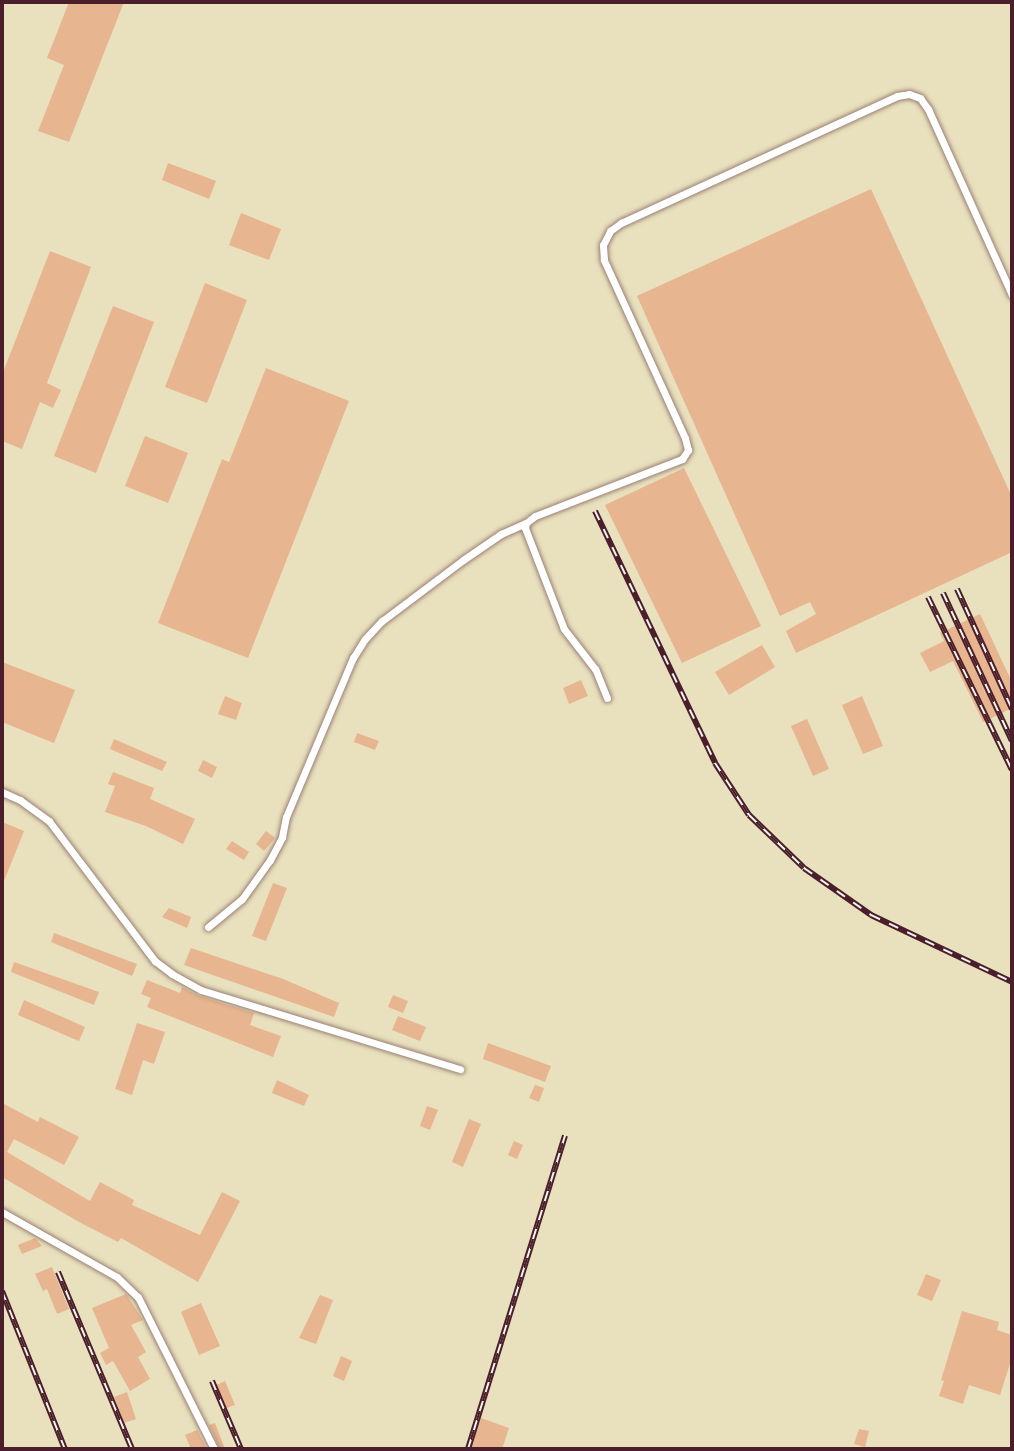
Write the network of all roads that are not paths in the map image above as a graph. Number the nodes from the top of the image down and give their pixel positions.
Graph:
1 (1012, 295) edge
2 (526, 523) junction
3 (607, 698) dead end
4 (2, 792) edge
5 (208, 927) dead end
6 (460, 1069) dead end
7 (2, 1212) edge
8 (214, 1449) edge

1 - 2 lane
2 - 3 lane
2 - 5 lane
4 - 6 lane
7 - 8 lane

